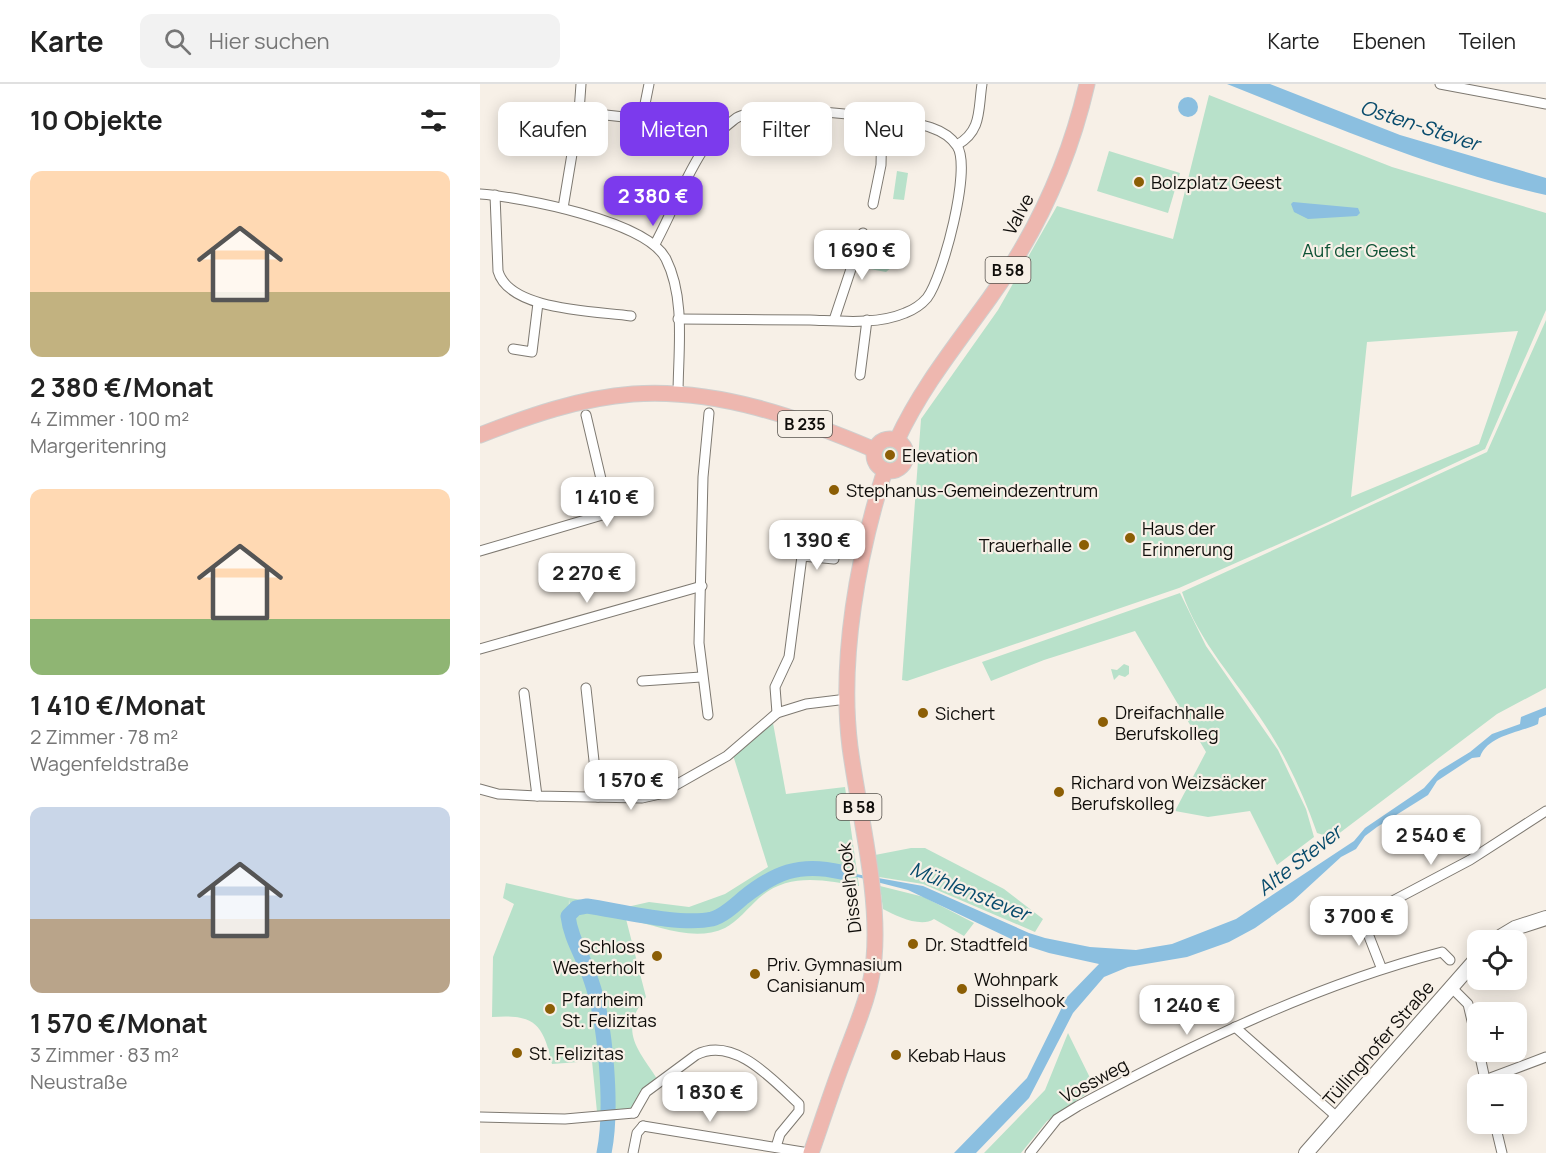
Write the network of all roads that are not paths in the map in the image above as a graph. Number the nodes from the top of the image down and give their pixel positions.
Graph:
1 (581, 84) edge
2 (649, 84) edge
3 (982, 84) edge
4 (1087, 84) edge
5 (1440, 84) edge
6 (580, 102) edge
7 (1546, 104) edge
8 (608, 115) edge
9 (844, 116) edge
10 (925, 126) edge
11 (957, 145) junction
12 (572, 156) edge
13 (881, 156) edge
14 (480, 194) edge
15 (495, 195) junction
16 (873, 204) dead end
17 (563, 208) junction
18 (863, 233) dead end
19 (656, 244) junction
20 (538, 303) junction
21 (632, 316) dead end
22 (678, 319) junction
23 (834, 320) junction
24 (867, 320) junction
25 (513, 350) dead end
26 (860, 375) dead end
27 (678, 395) junction
28 (709, 413) dead end
29 (586, 415) dead end
30 (480, 435) edge
31 (897, 440) junction
32 (875, 450) junction
33 (885, 470) junction
34 (480, 551) edge
35 (834, 559) dead end
36 (702, 586) junction
37 (480, 649) edge
38 (702, 677) junction
39 (642, 681) dead end
40 (586, 688) dead end
41 (524, 693) dead end
42 (847, 699) junction
43 (777, 713) junction
44 (708, 715) dead end
45 (480, 789) edge
46 (537, 796) junction
47 (598, 797) junction
48 (1546, 811) edge
49 (1546, 918) edge
50 (1512, 930) edge
51 (1450, 960) dead end
52 (1381, 967) junction
53 (1467, 968) edge
54 (1450, 986) junction
55 (1467, 1003) edge
56 (1235, 1027) junction
57 (1546, 1057) edge
58 (1505, 1074) edge
59 (634, 1113) junction
60 (480, 1117) edge
61 (1337, 1117) junction
62 (643, 1126) junction
63 (1497, 1134) edge
64 (776, 1147) junction
65 (633, 1153) edge
66 (810, 1153) edge
67 (1030, 1153) edge
68 (1306, 1153) edge
69 (1502, 1153) edge

1 - 6 street
2 - 8 street
3 - 11 street
4 - 31 main road, Valve / B 58
5 - 7 street
9 - 19 street
10 - 11 street
11 - 24 street
12 - 17 street
13 - 16 street
14 - 15 street
15 - 17 street
15 - 20 street
17 - 19 street
18 - 23 street
19 - 22 street
20 - 21 street
20 - 25 street
22 - 23 street
22 - 27 street
23 - 24 street
24 - 26 street
27 - 30 main road, B 235
27 - 32 main road, B 235
28 - 36 street
29 - 34 street
31 - 32 main road
31 - 33 main road
32 - 33 main road
33 - 42 main road, Disselhook / B 58
35 - 43 street
36 - 37 street
36 - 38 street
38 - 39 street
38 - 44 street
40 - 47 street
41 - 46 street
42 - 43 street
42 - 66 main road, Disselhook / B 58
43 - 47 street
45 - 46 street
46 - 47 street
48 - 52 street
49 - 50 main road
51 - 52 street, Vossweg
52 - 56 street, Vossweg
53 - 54 main road, Tüllinghofer Straße
54 - 55 street
54 - 61 main road, Tüllinghofer Straße
56 - 61 street
56 - 67 street, Vossweg
57 - 58 street
59 - 60 street
59 - 62 street
59 - 64 street
61 - 68 main road, Tüllinghofer Straße
62 - 64 street
62 - 65 street
63 - 69 street
64 - 66 street

